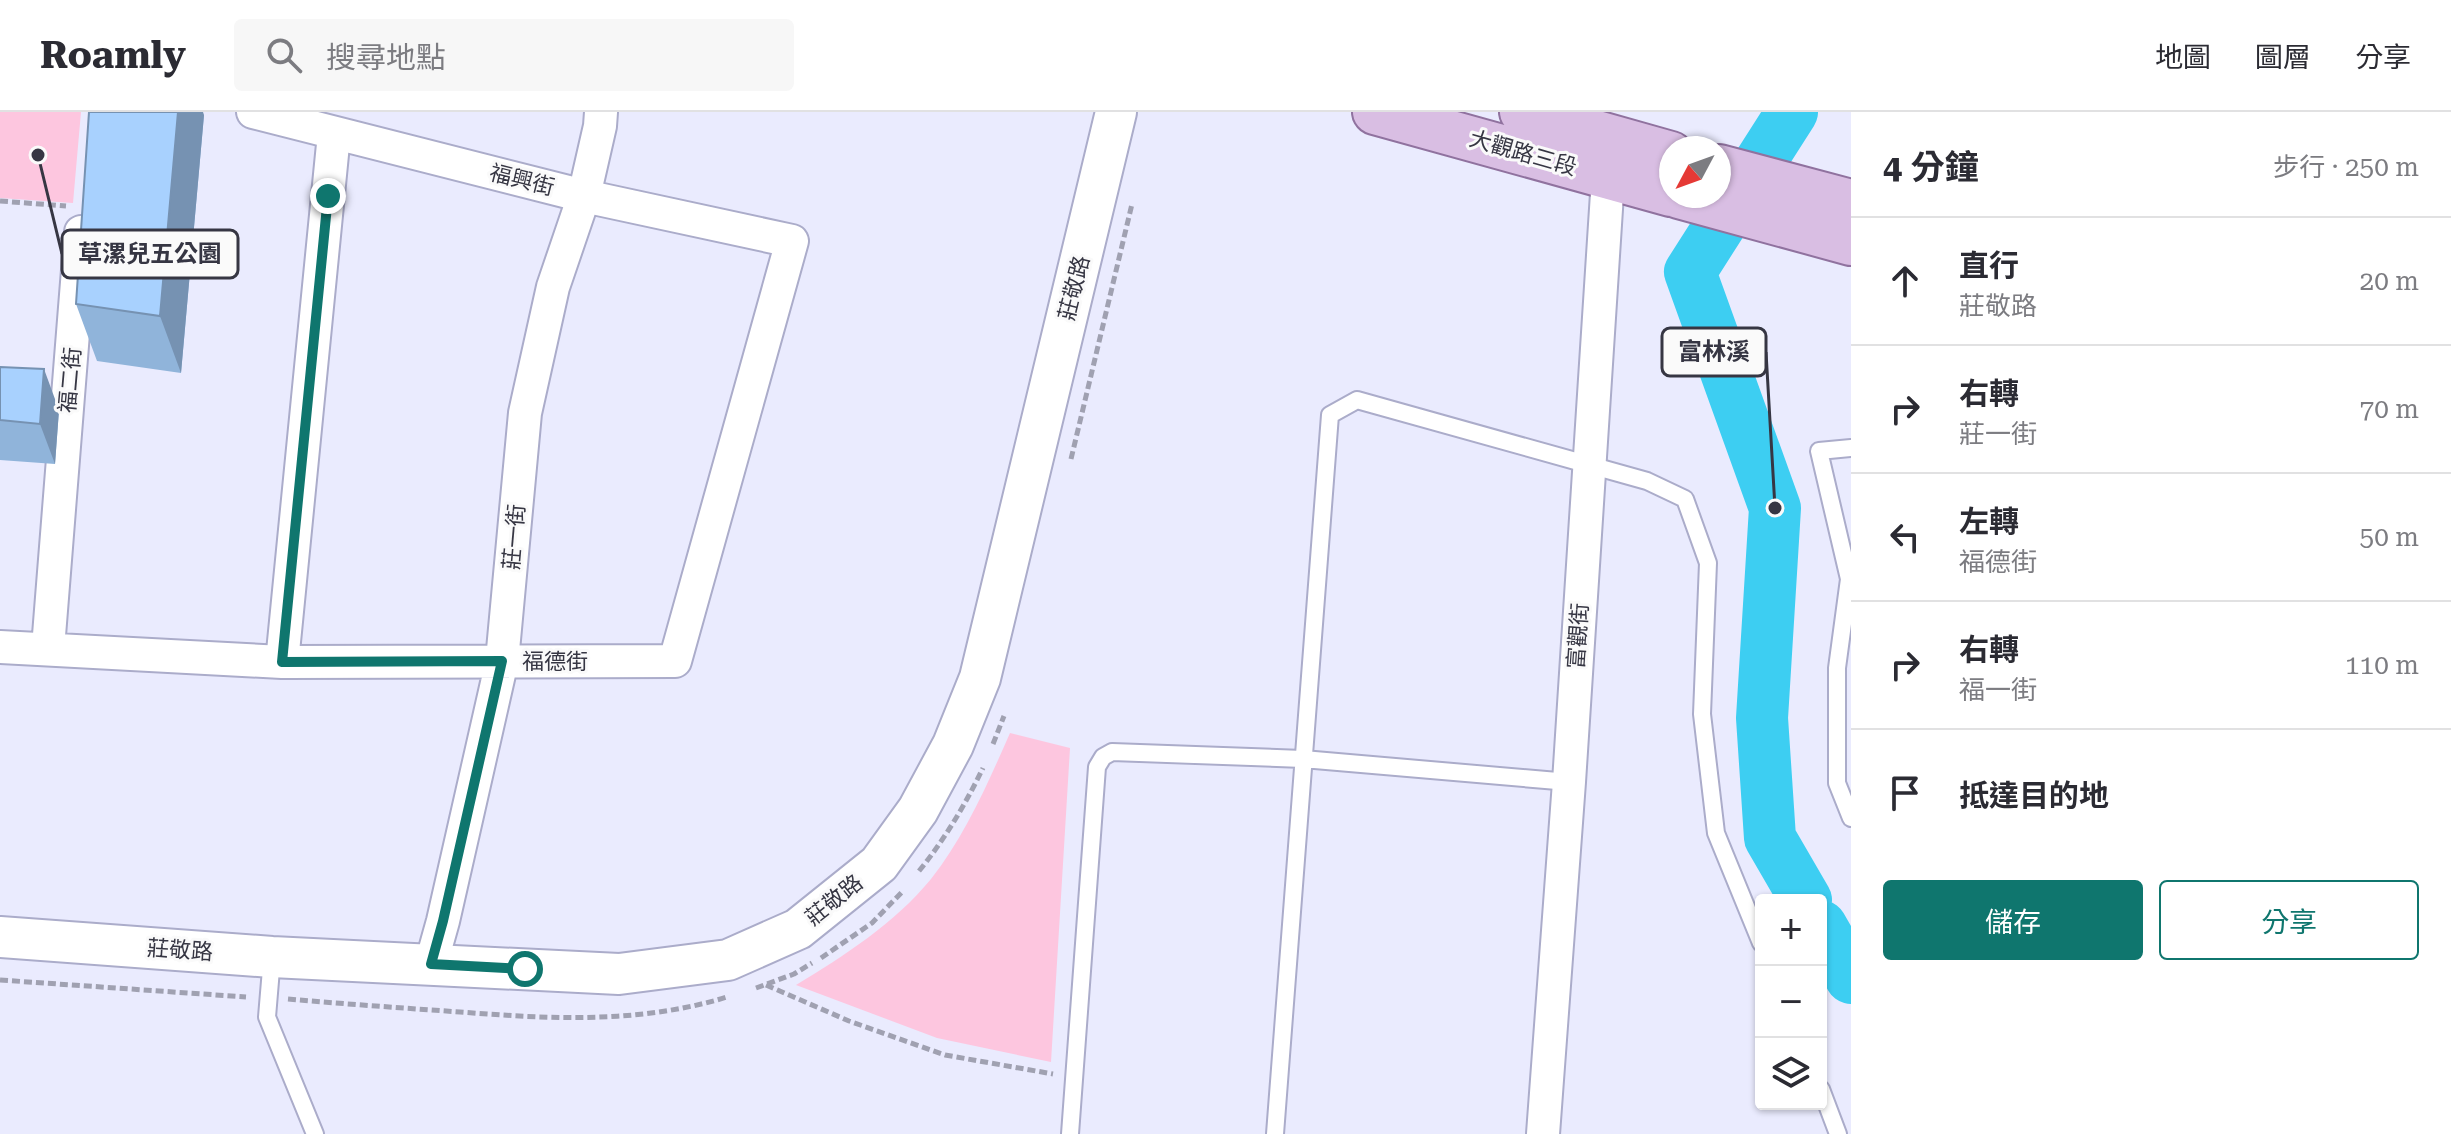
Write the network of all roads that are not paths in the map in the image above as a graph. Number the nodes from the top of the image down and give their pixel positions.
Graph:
1 (253, 112) edge
2 (601, 112) edge
3 (1116, 112) edge
4 (1375, 112) edge
5 (1522, 112) edge
6 (334, 134) junction
7 (1659, 155) edge
8 (1611, 159) junction
9 (1659, 177) edge
10 (584, 196) junction
11 (1731, 198) edge
12 (83, 207) edge
13 (1841, 220) edge
14 (792, 241) joint
15 (1851, 448) edge
16 (1589, 464) junction
17 (0, 647) edge
18 (48, 648) junction
19 (502, 661) junction
20 (282, 662) junction
21 (1303, 759) junction
22 (1569, 782) junction
23 (1851, 818) edge
24 (1755, 928) edge
25 (0, 937) edge
26 (272, 957) junction
27 (431, 964) junction
28 (1827, 1105) edge
29 (315, 1134) edge
30 (1070, 1134) edge
31 (1275, 1134) edge
32 (1543, 1134) edge
33 (1838, 1134) edge

1 - 6 street, 福興街
2 - 10 street, 莊一街
3 - 27 street, 莊敬路
4 - 8 main road, 大觀路三段
5 - 8 main road, 大觀路三段
6 - 10 street, 福興街
6 - 20 street
7 - 8 main road, 大觀路三段
8 - 9 main road, 大觀路三段
8 - 16 street, 富觀街
10 - 14 street, 福興街
10 - 19 street, 莊一街
11 - 13 main road, 大觀路三段
12 - 18 street, 福二街
14 - 19 street, 福德街
15 - 23 lane
16 - 21 lane
16 - 22 street, 富觀街
16 - 24 lane
17 - 18 street, 福德街
18 - 20 street, 福德街
19 - 20 street, 福德街
19 - 27 street, 莊一街
21 - 22 lane
21 - 30 lane
21 - 31 lane
22 - 32 street, 富觀街
25 - 26 street, 莊敬路
26 - 27 street, 莊敬路
26 - 29 lane
28 - 33 lane

